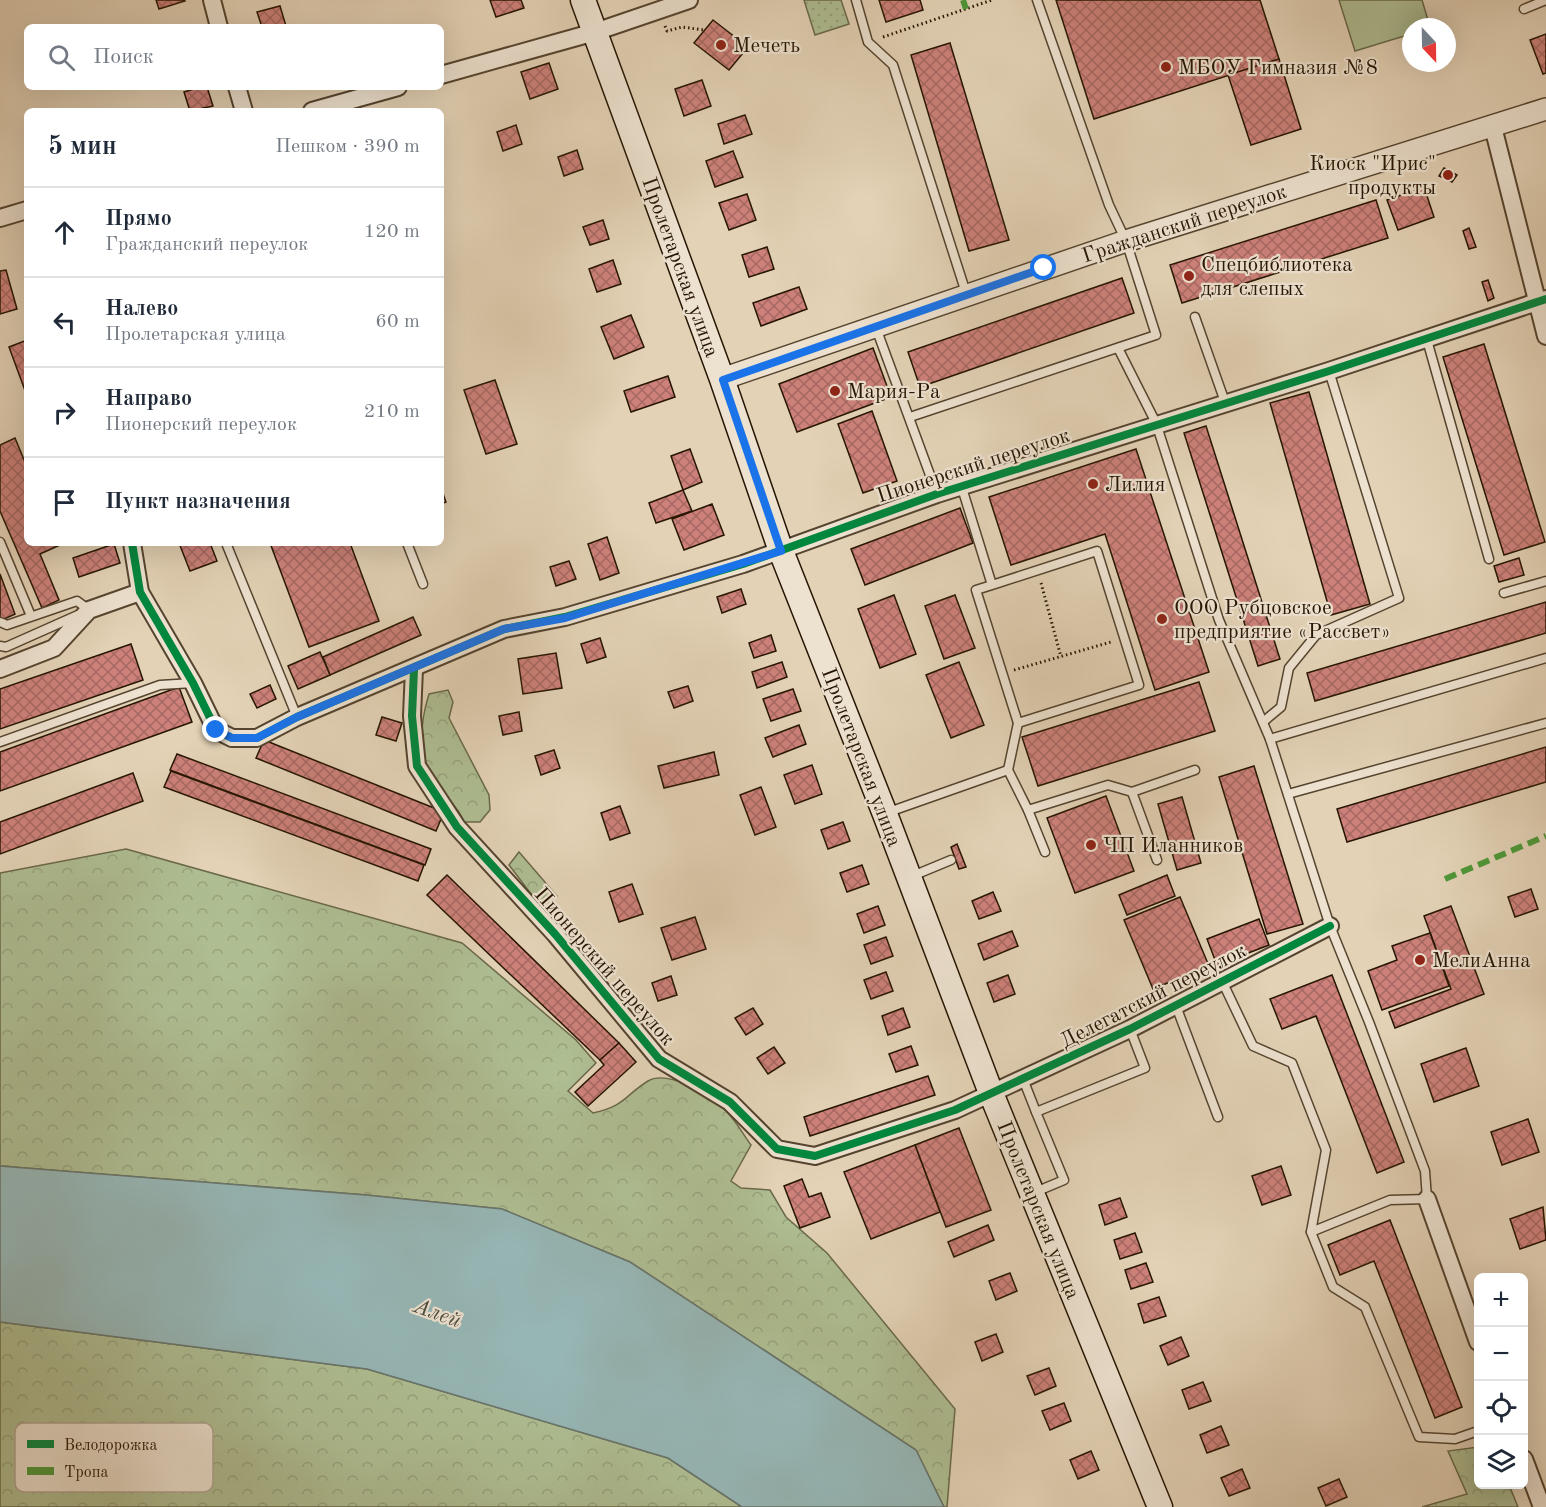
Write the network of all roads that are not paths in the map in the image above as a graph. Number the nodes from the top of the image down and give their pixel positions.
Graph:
1 (212, 0) edge
2 (583, 0) edge
3 (689, 0) edge
4 (856, 0) edge
5 (1037, 0) edge
6 (1546, 0) edge
7 (1524, 9) dead end
8 (218, 24) edge
9 (595, 32) junction
10 (444, 74) edge
11 (238, 90) edge
12 (387, 90) edge
13 (243, 108) edge
14 (323, 108) edge
15 (1546, 109) edge
16 (1493, 127) junction
17 (24, 214) edge
18 (0, 218) edge
19 (1126, 241) junction
20 (967, 297) junction
21 (1541, 301) edge
22 (1195, 317) dead end
23 (876, 327) junction
24 (1546, 336) edge
25 (1426, 340) junction
26 (1118, 348) junction
27 (1329, 371) junction
28 (723, 380) junction
29 (1225, 402) junction
30 (910, 417) junction
31 (1156, 423) junction
32 (962, 488) junction
33 (937, 494) junction
34 (0, 542) edge
35 (132, 546) edge
36 (227, 546) edge
37 (408, 546) edge
38 (781, 551) junction
39 (1490, 559) dead end
40 (1546, 580) edge
41 (423, 584) dead end
42 (992, 585) junction
43 (140, 592) junction
44 (1504, 593) dead end
45 (89, 610) junction
46 (31, 616) junction
47 (0, 622) edge
48 (0, 646) edge
49 (1546, 658) edge
50 (0, 669) edge
51 (414, 669) junction
52 (193, 683) junction
53 (297, 717) junction
54 (1263, 722) junction
55 (1018, 723) junction
56 (1546, 723) edge
57 (1270, 739) junction
58 (0, 742) edge
59 (1008, 770) junction
60 (1195, 770) dead end
61 (1132, 792) junction
62 (1288, 794) junction
63 (1028, 810) junction
64 (885, 814) junction
65 (1045, 852) dead end
66 (951, 860) dead end
67 (1157, 860) dead end
68 (909, 877) junction
69 (1330, 926) junction
70 (1222, 981) junction
71 (1176, 1006) junction
72 (1130, 1029) junction
73 (1023, 1079) junction
74 (991, 1093) junction
75 (1036, 1112) junction
76 (1218, 1117) dead end
77 (1032, 1193) junction
78 (1427, 1199) junction
79 (1311, 1232) junction
80 (1474, 1328) edge
81 (1474, 1433) edge
82 (1528, 1470) edge
83 (1160, 1507) edge
84 (1542, 1507) edge

1 - 8 street
2 - 9 main road, Пролетарская улица
3 - 9 street
4 - 20 lane
5 - 19 lane
6 - 7 lane
9 - 10 street
9 - 28 main road, Пролетарская улица
11 - 13 street
12 - 14 street
15 - 16 street, Гражданский переулок
16 - 19 street, Гражданский переулок
16 - 21 street
17 - 18 street
19 - 20 street, Гражданский переулок
19 - 26 lane
20 - 23 street, Гражданский переулок
21 - 24 street
21 - 25 street, Пионерский переулок
22 - 29 lane
23 - 28 street, Гражданский переулок
23 - 30 lane
25 - 27 street, Пионерский переулок
25 - 39 lane
26 - 30 lane
26 - 31 lane
27 - 29 street, Пионерский переулок
27 - 54 lane
28 - 38 main road, Пролетарская улица
29 - 31 street, Пионерский переулок
30 - 33 lane
31 - 32 street, Пионерский переулок
31 - 54 lane
32 - 33 street, Пионерский переулок
32 - 42 lane
33 - 38 street, Пионерский переулок
34 - 46 lane
35 - 43 street
36 - 53 lane
37 - 41 lane
38 - 51 street, Пионерский переулок
38 - 64 main road, Пролетарская улица
40 - 44 lane
42 - 55 lane
42 - 55 lane
43 - 45 street
43 - 52 street
45 - 46 lane
45 - 48 lane
45 - 50 street
46 - 47 lane
49 - 57 lane
51 - 53 street, Пионерский переулок
51 - 74 street, Пионерский переулок
52 - 53 street, Пионерский переулок
52 - 58 lane
54 - 57 lane
55 - 59 lane
56 - 62 lane
57 - 62 lane
59 - 63 lane
59 - 64 lane
60 - 61 lane
61 - 63 lane
61 - 67 lane
62 - 69 lane
63 - 65 lane
64 - 68 main road, Пролетарская улица
66 - 68 lane
68 - 74 main road, Пролетарская улица
69 - 70 street, Делегатский переулок
69 - 78 lane
70 - 71 street, Делегатский переулок
70 - 79 lane
71 - 72 street, Делегатский переулок
71 - 76 lane
72 - 73 street, Делегатский переулок
72 - 75 lane
73 - 74 street, Делегатский переулок
73 - 75 lane
74 - 77 main road, Пролетарская улица
75 - 77 lane
77 - 83 main road, Пролетарская улица
78 - 79 lane
78 - 80 street
79 - 81 lane
82 - 84 street

